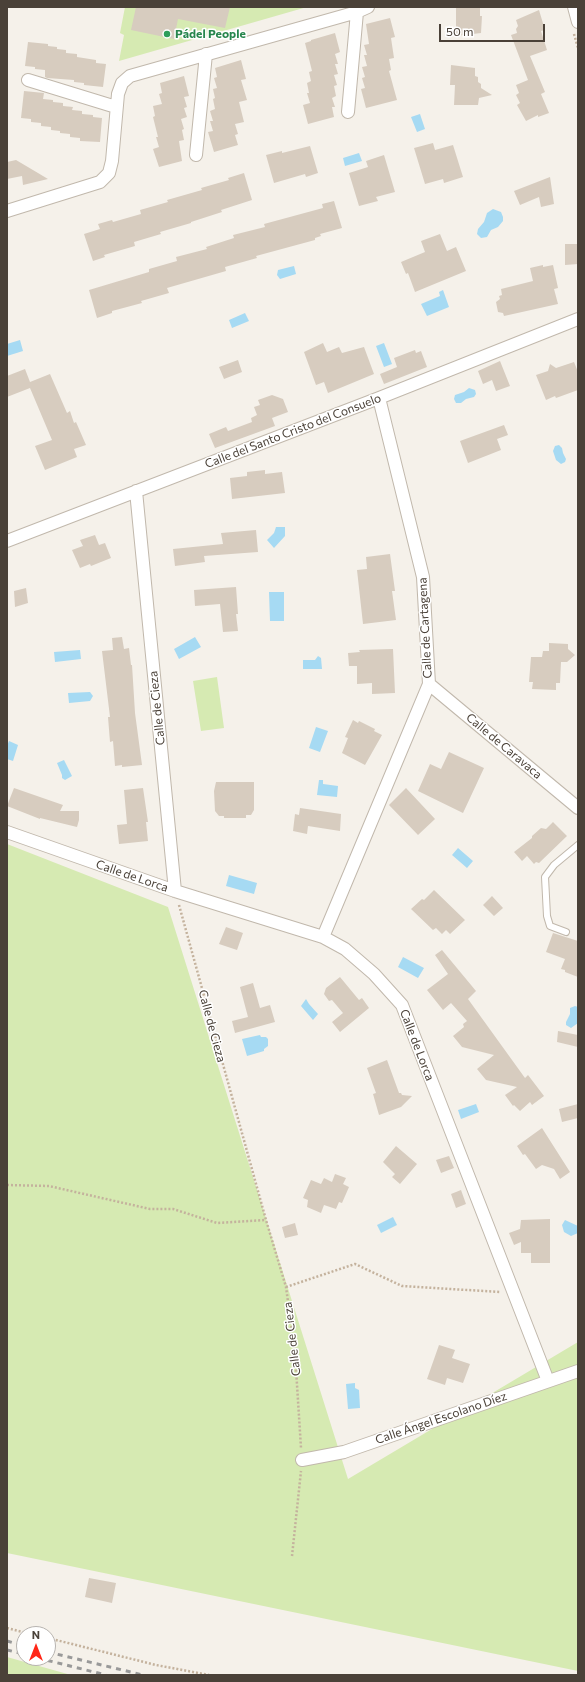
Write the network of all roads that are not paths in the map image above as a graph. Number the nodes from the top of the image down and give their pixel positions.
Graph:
1 (574, 7) edge
2 (363, 9) edge
3 (578, 22) edge
4 (206, 54) junction
5 (28, 80) dead end
6 (116, 107) junction
7 (348, 112) dead end
8 (196, 155) dead end
9 (7, 211) edge
10 (578, 319) edge
11 (379, 398) junction
12 (136, 491) junction
13 (7, 541) edge
14 (429, 684) junction
15 (578, 808) edge
16 (7, 832) edge
17 (578, 845) edge
18 (175, 891) junction
19 (566, 932) dead end
20 (323, 937) junction
21 (578, 1371) edge
22 (548, 1381) junction
23 (302, 1460) road end

1 - 3 street
2 - 4 street
2 - 7 street
4 - 6 street
4 - 8 street
5 - 6 street
6 - 9 street
10 - 11 street, Calle del Santo Cristo del Consuelo
11 - 12 street, Calle del Santo Cristo del Consuelo
11 - 14 street, Calle de Cartagena
12 - 13 street, Calle del Santo Cristo del Consuelo
12 - 18 street, Calle de Cieza
14 - 15 street, Calle de Caravaca
14 - 20 street, Calle de Cartagena
16 - 18 street, Calle de Lorca
17 - 19 lane
18 - 20 street, Calle de Lorca
20 - 22 street, Calle de Lorca
21 - 22 street, Calle Ángel Escolano Díez
22 - 23 street, Calle Ángel Escolano Díez

